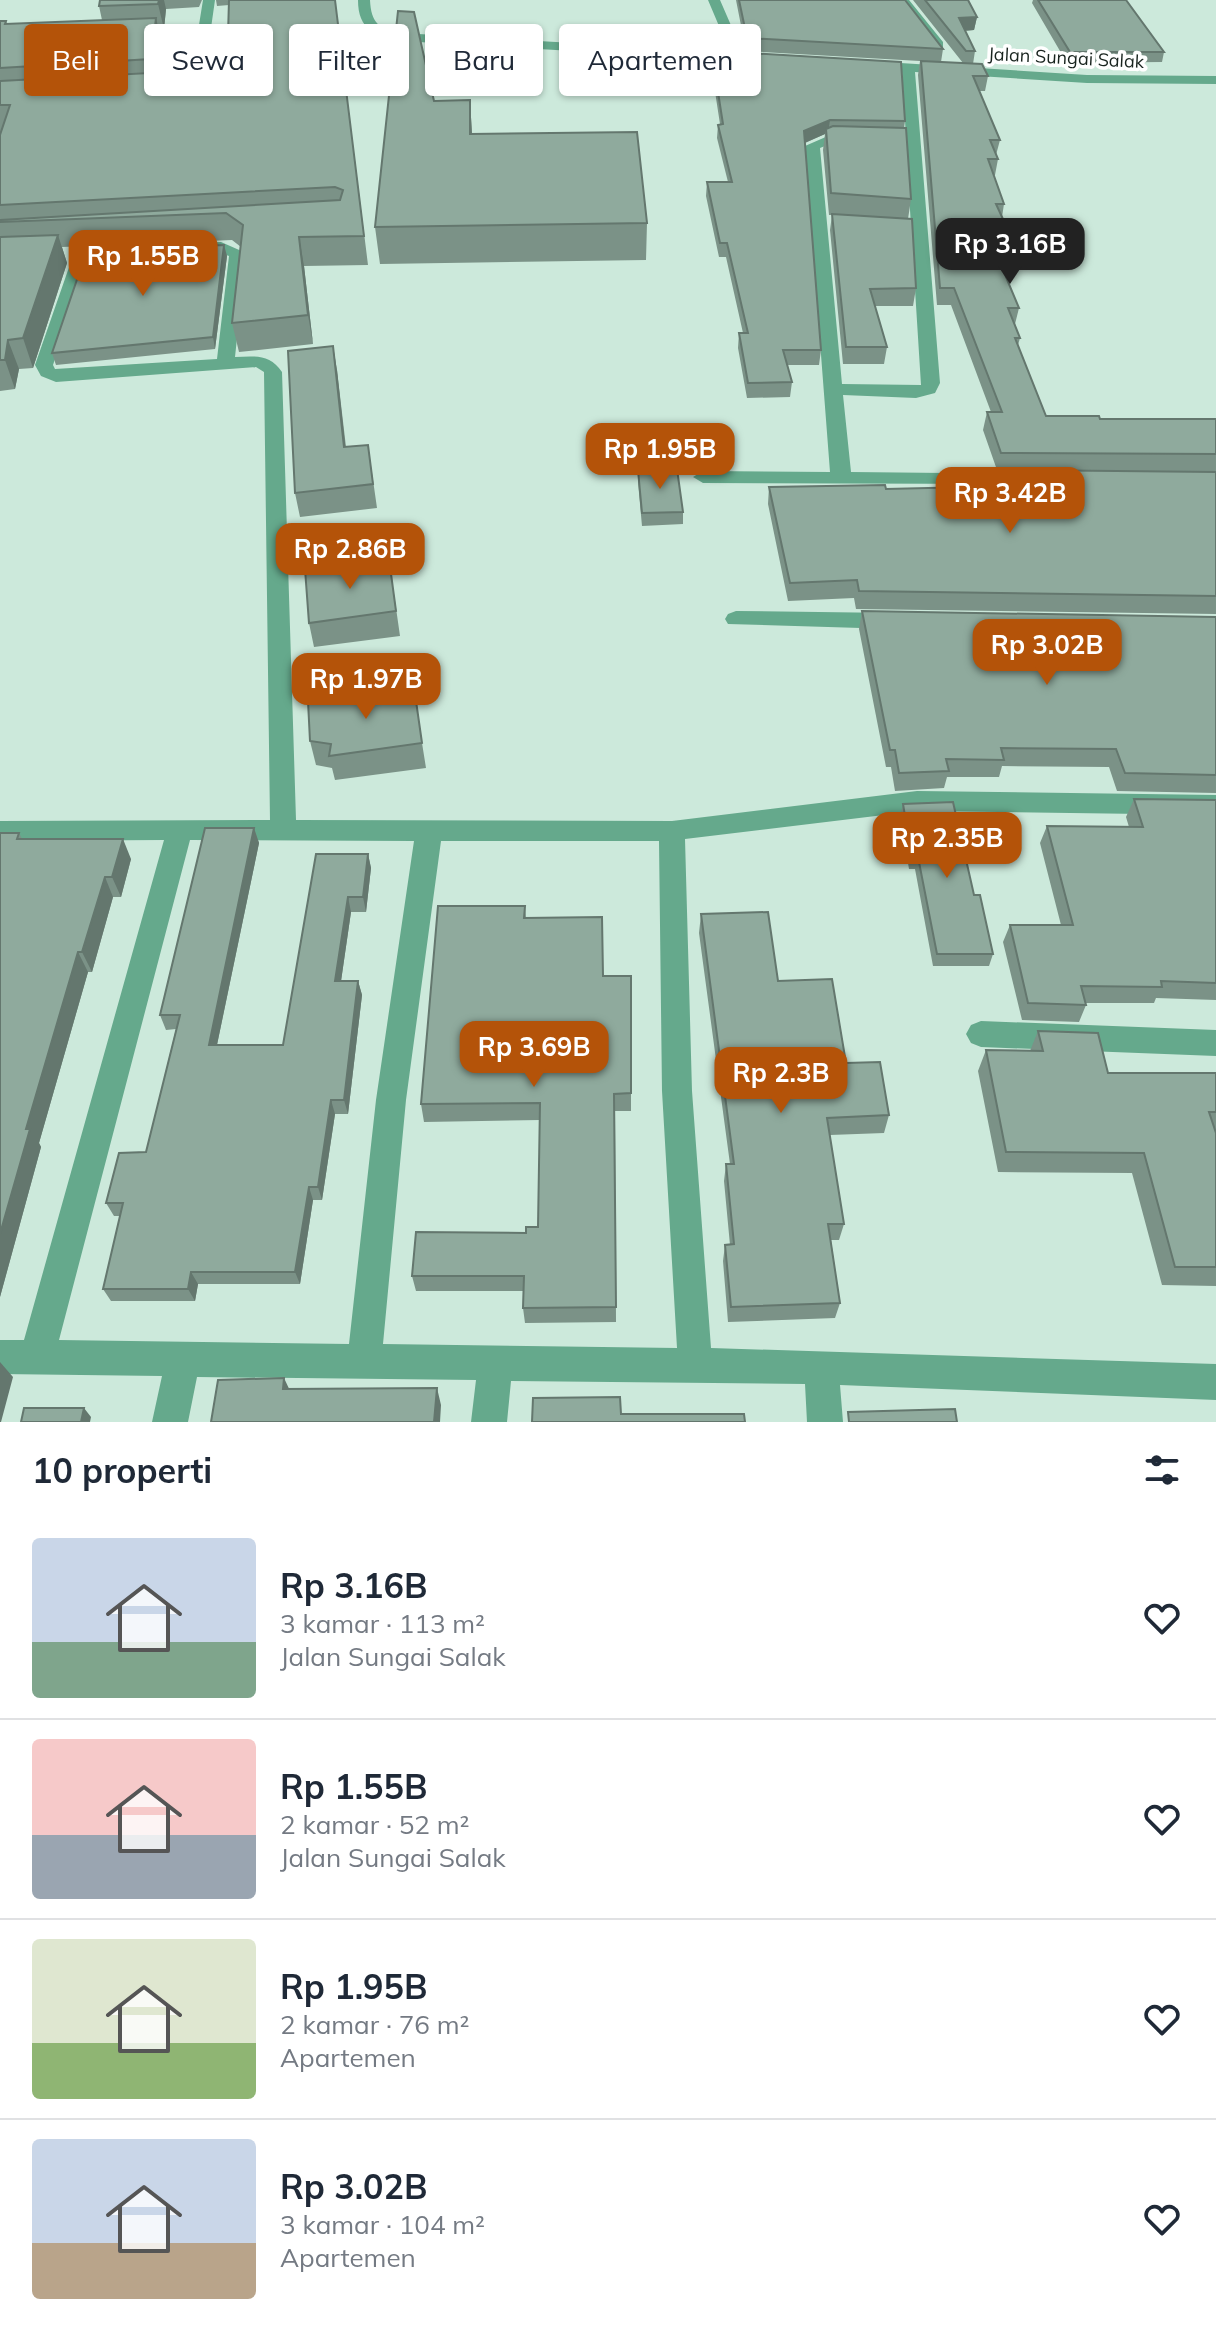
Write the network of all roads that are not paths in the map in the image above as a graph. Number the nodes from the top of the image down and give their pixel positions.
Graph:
1 (209, 0) edge
2 (364, 0) edge
3 (714, 0) edge
4 (903, 0) edge
5 (206, 24) edge
6 (724, 24) edge
7 (559, 46) edge
8 (761, 57) edge
9 (801, 60) edge
10 (862, 64) edge
11 (908, 67) junction
12 (957, 70) junction
13 (1216, 80) edge
14 (912, 142) junction
15 (83, 246) edge
16 (175, 249) edge
17 (225, 364) junction
18 (833, 389) junction
19 (703, 477) dead end
20 (841, 478) junction
21 (1060, 480) edge
22 (736, 619) dead end
23 (922, 621) edge
24 (1216, 805) edge
25 (180, 830) junction
26 (283, 830) junction
27 (429, 830) junction
28 (0, 831) edge
29 (672, 831) junction
30 (981, 1034) dead end
31 (1216, 1043) edge
32 (0, 1357) edge
33 (37, 1357) junction
34 (184, 1358) junction
35 (364, 1361) junction
36 (495, 1362) junction
37 (695, 1364) junction
38 (821, 1367) junction
39 (1216, 1382) edge
40 (170, 1422) edge
41 (489, 1422) edge
42 (825, 1422) edge

1 - 5 street
2 - 7 street
3 - 6 street
4 - 12 street
8 - 9 street
10 - 11 street, Jalan Sungai Salak
11 - 12 street, Jalan Sungai Salak
11 - 14 street
12 - 13 street, Jalan Sungai Salak
14 - 18 street
14 - 18 street
15 - 17 street
16 - 17 street
17 - 26 street
18 - 20 street
19 - 20 street
20 - 21 street
22 - 23 street
24 - 29 street
25 - 26 street
25 - 28 street
25 - 33 street
26 - 27 street
27 - 29 street
27 - 35 street
29 - 37 street
30 - 31 street
32 - 33 street
33 - 34 street
34 - 35 street
34 - 40 street
35 - 36 street
36 - 37 street
36 - 41 street
37 - 38 street
38 - 39 street
38 - 42 street

